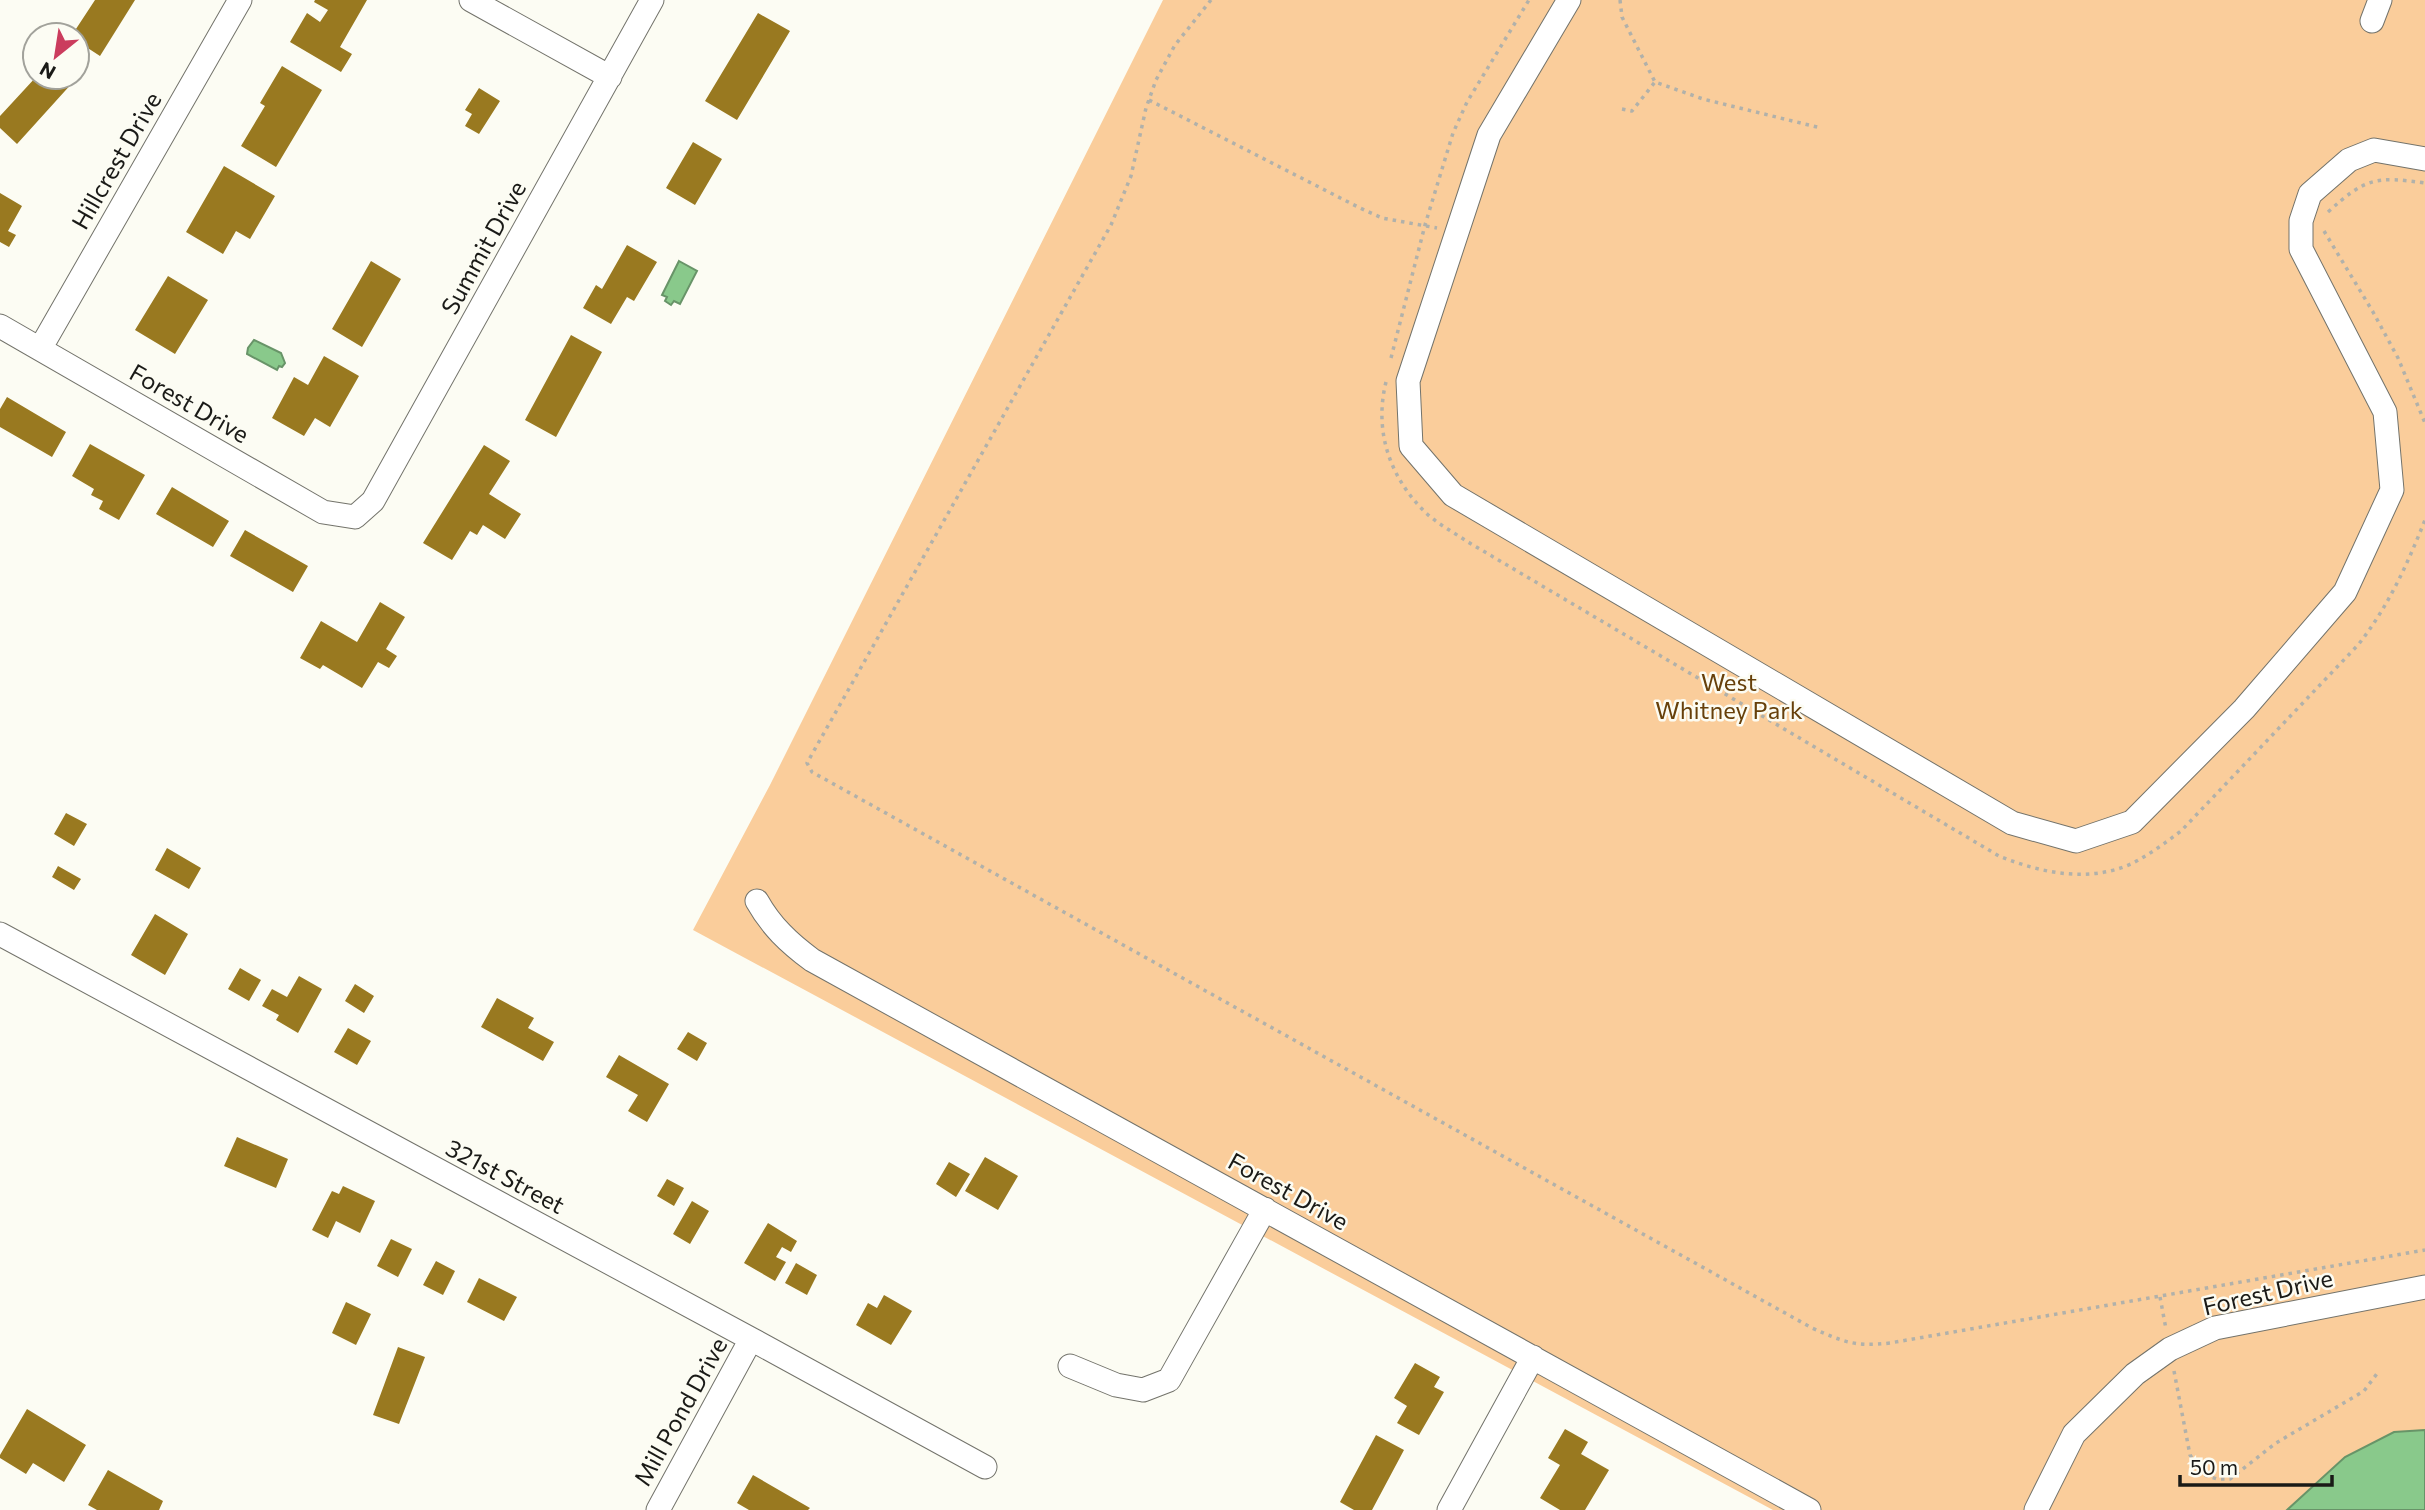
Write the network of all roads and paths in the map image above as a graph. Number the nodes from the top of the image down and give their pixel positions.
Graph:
1 (240, 0) edge
2 (471, 0) edge
3 (652, 0) edge
4 (1212, 0) edge
5 (1529, 0) edge
6 (1569, 0) edge
7 (1620, 0) edge
8 (610, 77) junction
9 (1655, 82) junction
10 (1149, 100) junction
11 (1622, 109) dead end
12 (1821, 128) dead end
13 (2425, 159) edge
14 (2425, 183) edge
15 (1425, 225) junction
16 (1442, 229) dead end
17 (0, 326) edge
18 (40, 349) junction
19 (1390, 365) dead end
20 (1386, 378) dead end
21 (2425, 424) edge
22 (355, 517) joint
23 (2425, 520) edge
24 (757, 901) dead end
25 (0, 934) edge
26 (1265, 1209) junction
27 (2425, 1250) edge
28 (2425, 1287) edge
29 (2160, 1297) junction
30 (751, 1339) junction
31 (2170, 1349) junction
32 (1533, 1357) junction
33 (1069, 1366) dead end
34 (2379, 1371) dead end
35 (985, 1467) dead end
36 (657, 1510) edge
37 (1449, 1510) edge
38 (1809, 1510) edge
39 (2036, 1510) edge

1 - 18 street, Hillcrest Drive
2 - 8 street
3 - 8 street, Summit Drive
4 - 10 path
5 - 15 path
6 - 13 street
7 - 9 path
8 - 22 street, Summit Drive
9 - 11 path
9 - 12 path
10 - 15 path
10 - 29 path
14 - 21 path
15 - 16 path
15 - 19 path
17 - 18 street, Forest Drive
18 - 22 street, Forest Drive
20 - 23 path
24 - 26 street, Forest Drive
25 - 30 street, 321st Street
26 - 32 street, Forest Drive
26 - 33 street
27 - 29 path
28 - 31 street, Forest Drive
29 - 31 path
30 - 35 street, 321st Street
30 - 36 street, Mill Pond Drive
31 - 34 path
31 - 39 street, Forest Drive
32 - 37 street
32 - 38 street, Forest Drive

